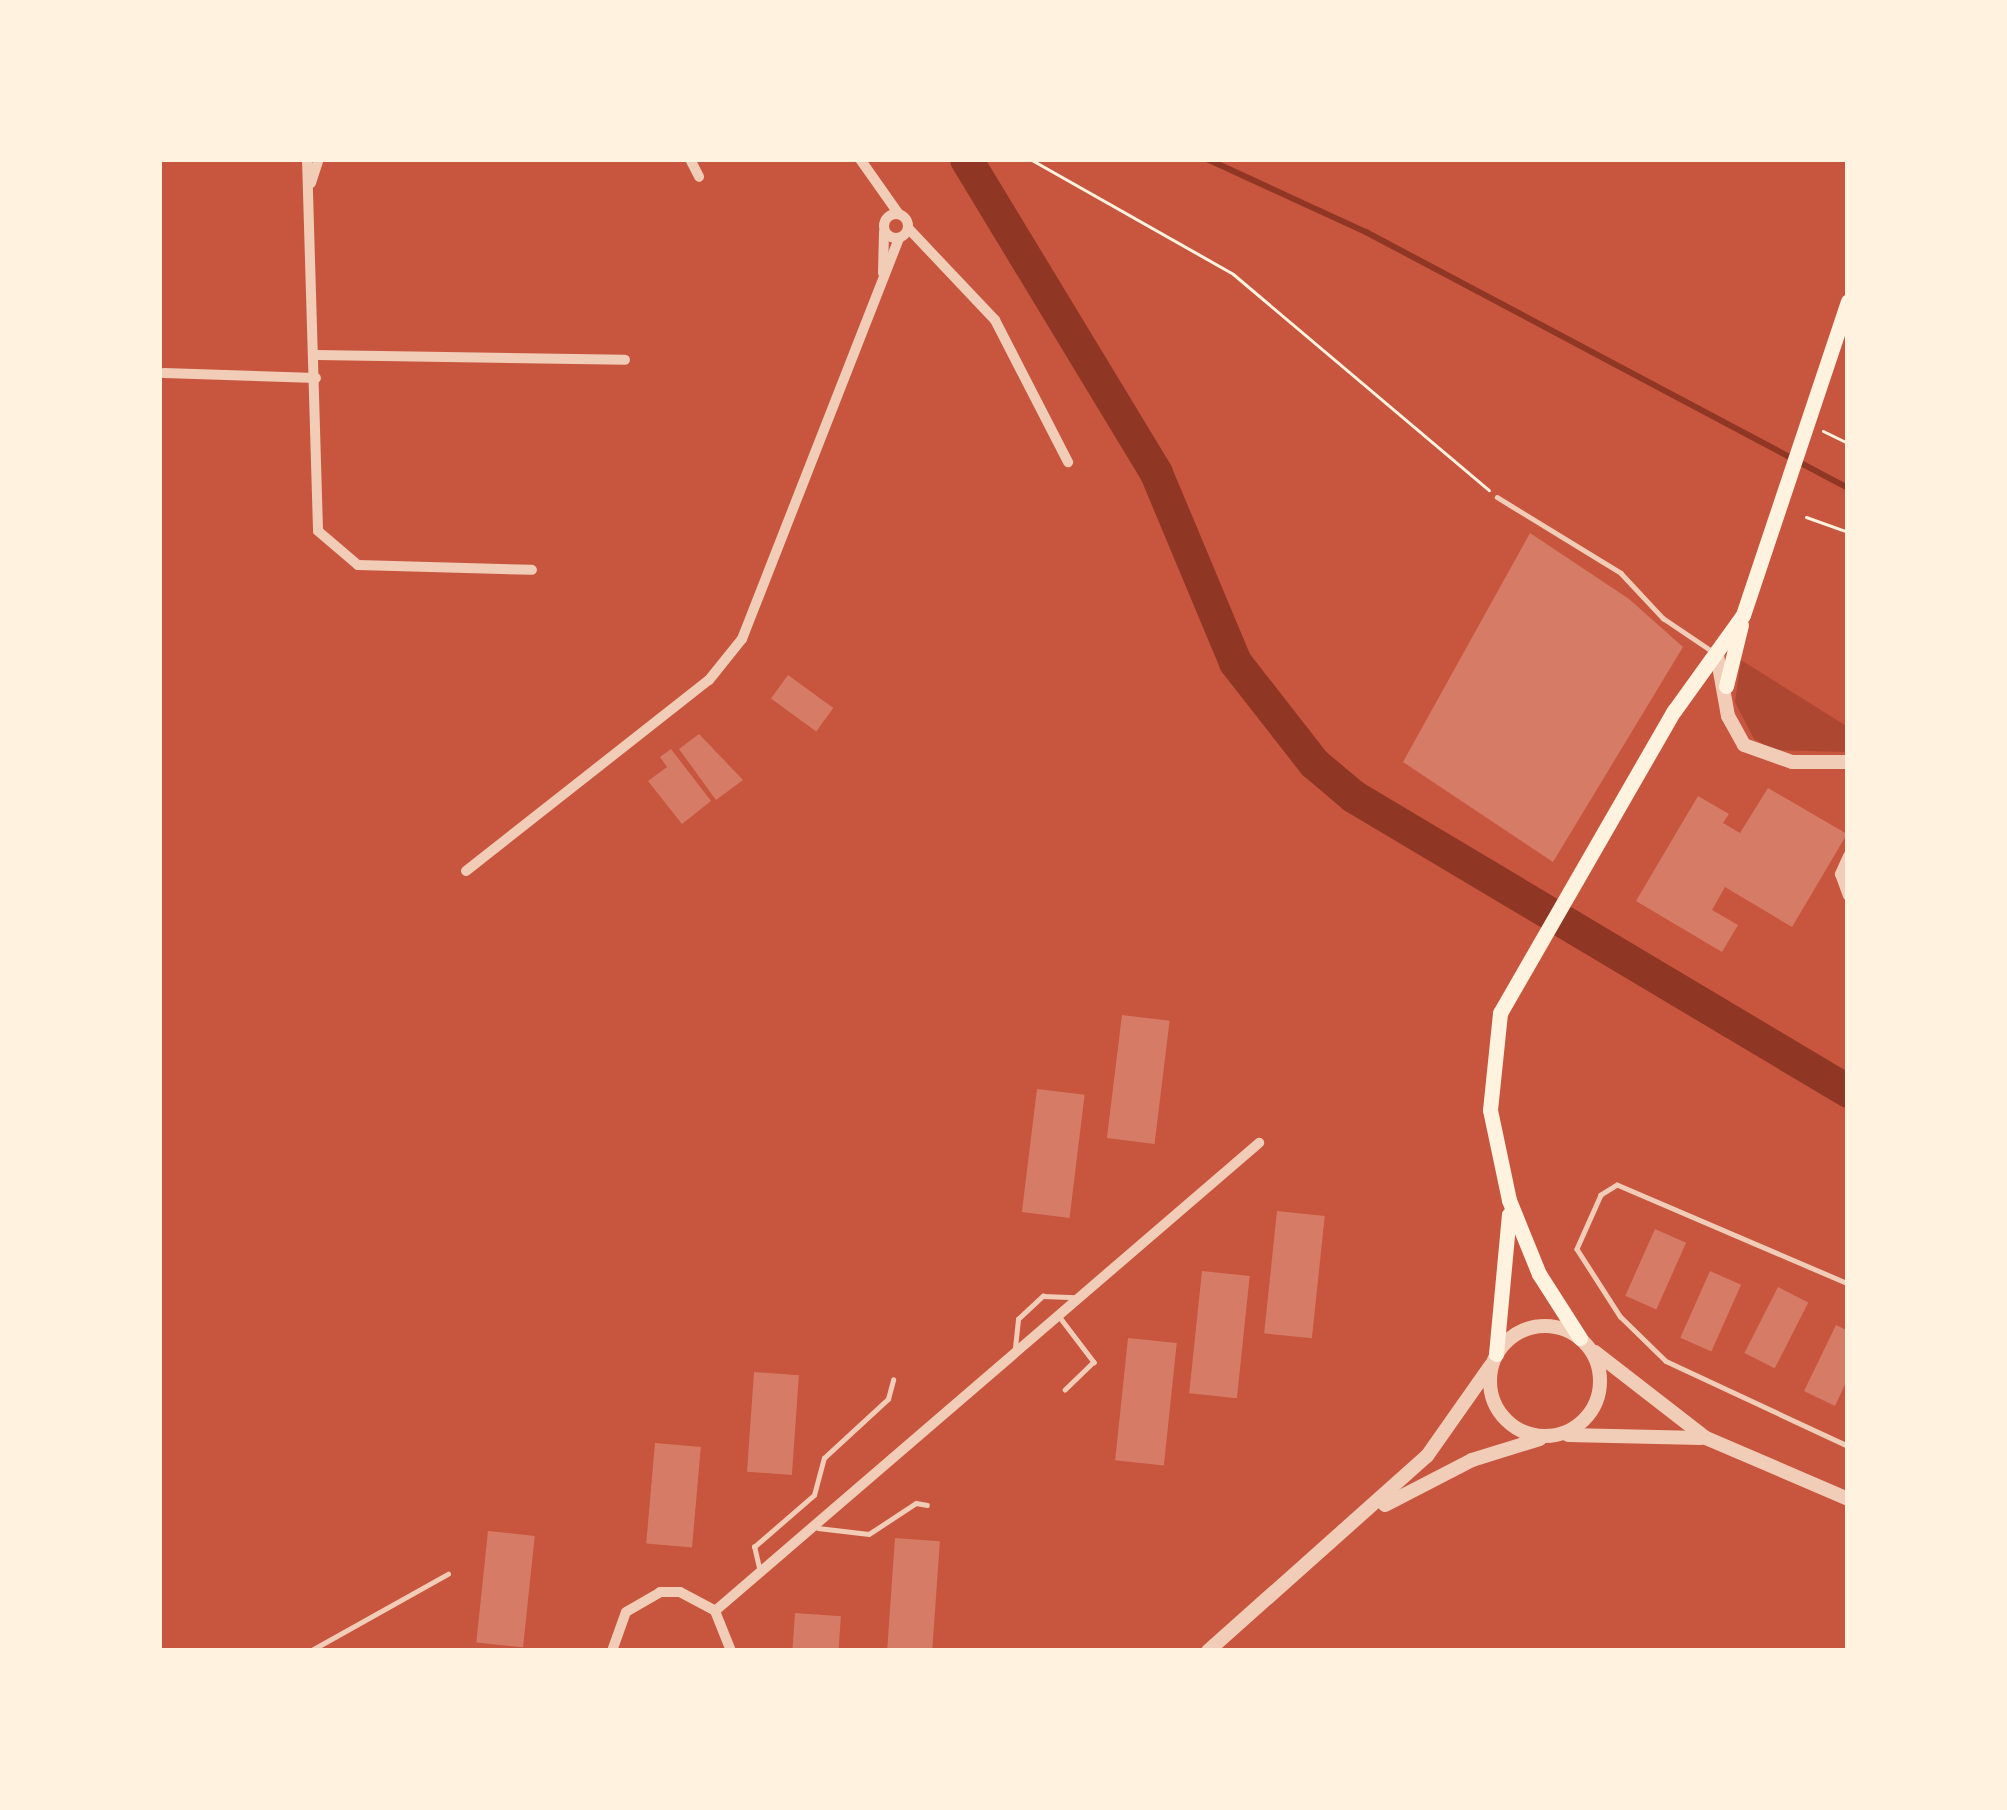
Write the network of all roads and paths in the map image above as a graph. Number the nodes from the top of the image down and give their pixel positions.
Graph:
1 (307, 159) edge
2 (319, 159) edge
3 (690, 159) edge
4 (860, 159) edge
5 (1030, 159) edge
6 (699, 177) dead end
7 (877, 184) junction
8 (309, 191) junction
9 (898, 213) junction
10 (883, 226) junction
11 (904, 233) junction
12 (883, 282) junction
13 (1848, 301) edge
14 (1842, 345) edge
15 (316, 355) junction
16 (625, 360) dead end
17 (164, 373) dead end
18 (316, 378) junction
19 (1806, 427) junction
20 (1848, 443) edge
21 (1068, 462) dead end
22 (1497, 497) joint
23 (1806, 517) dead end
24 (1848, 532) edge
25 (532, 570) dead end
26 (1743, 616) junction
27 (1717, 655) junction
28 (1726, 686) junction
29 (1848, 762) edge
30 (1848, 856) edge
31 (466, 871) dead end
32 (1848, 896) edge
33 (1259, 1143) dead end
34 (1509, 1199) junction
35 (1848, 1284) edge
36 (1081, 1298) junction
37 (1059, 1316) junction
38 (1584, 1341) junction
39 (1016, 1354) junction
40 (1494, 1360) junction
41 (893, 1380) dead end
42 (1065, 1390) dead end
43 (1553, 1436) junction
44 (1706, 1438) junction
45 (1848, 1446) edge
46 (1848, 1498) edge
47 (927, 1504) dead end
48 (794, 1512) junction
49 (1370, 1513) junction
50 (811, 1529) junction
51 (760, 1572) junction
52 (448, 1574) dead end
53 (716, 1611) junction
54 (310, 1651) edge
55 (612, 1651) edge
56 (731, 1651) edge
57 (1208, 1651) edge

1 - 8 street
2 - 8 street
3 - 6 street
4 - 7 street
5 - 22 path
7 - 9 street
7 - 10 street
8 - 15 street
9 - 10 street
9 - 11 street
10 - 11 street
10 - 12 street
11 - 12 street
11 - 21 street
12 - 31 street
13 - 14 main road
14 - 19 main road
15 - 16 street
15 - 18 street
17 - 18 street
18 - 25 street
19 - 20 path
19 - 26 main road
22 - 27 lane
23 - 24 path
26 - 27 main road
26 - 28 main road
27 - 28 street
27 - 34 main road
28 - 29 street
30 - 32 street
33 - 36 street
34 - 38 main road
34 - 40 main road
35 - 45 lane
36 - 37 street
36 - 39 lane
37 - 39 street
37 - 42 lane
38 - 40 street
38 - 43 street
38 - 44 street
39 - 50 street
40 - 43 street
40 - 49 street
41 - 48 lane
43 - 44 street
43 - 49 street
44 - 46 street
47 - 50 lane
48 - 50 lane
48 - 51 lane
49 - 57 street
50 - 51 street
51 - 53 street
52 - 54 lane
53 - 55 street
53 - 56 street

